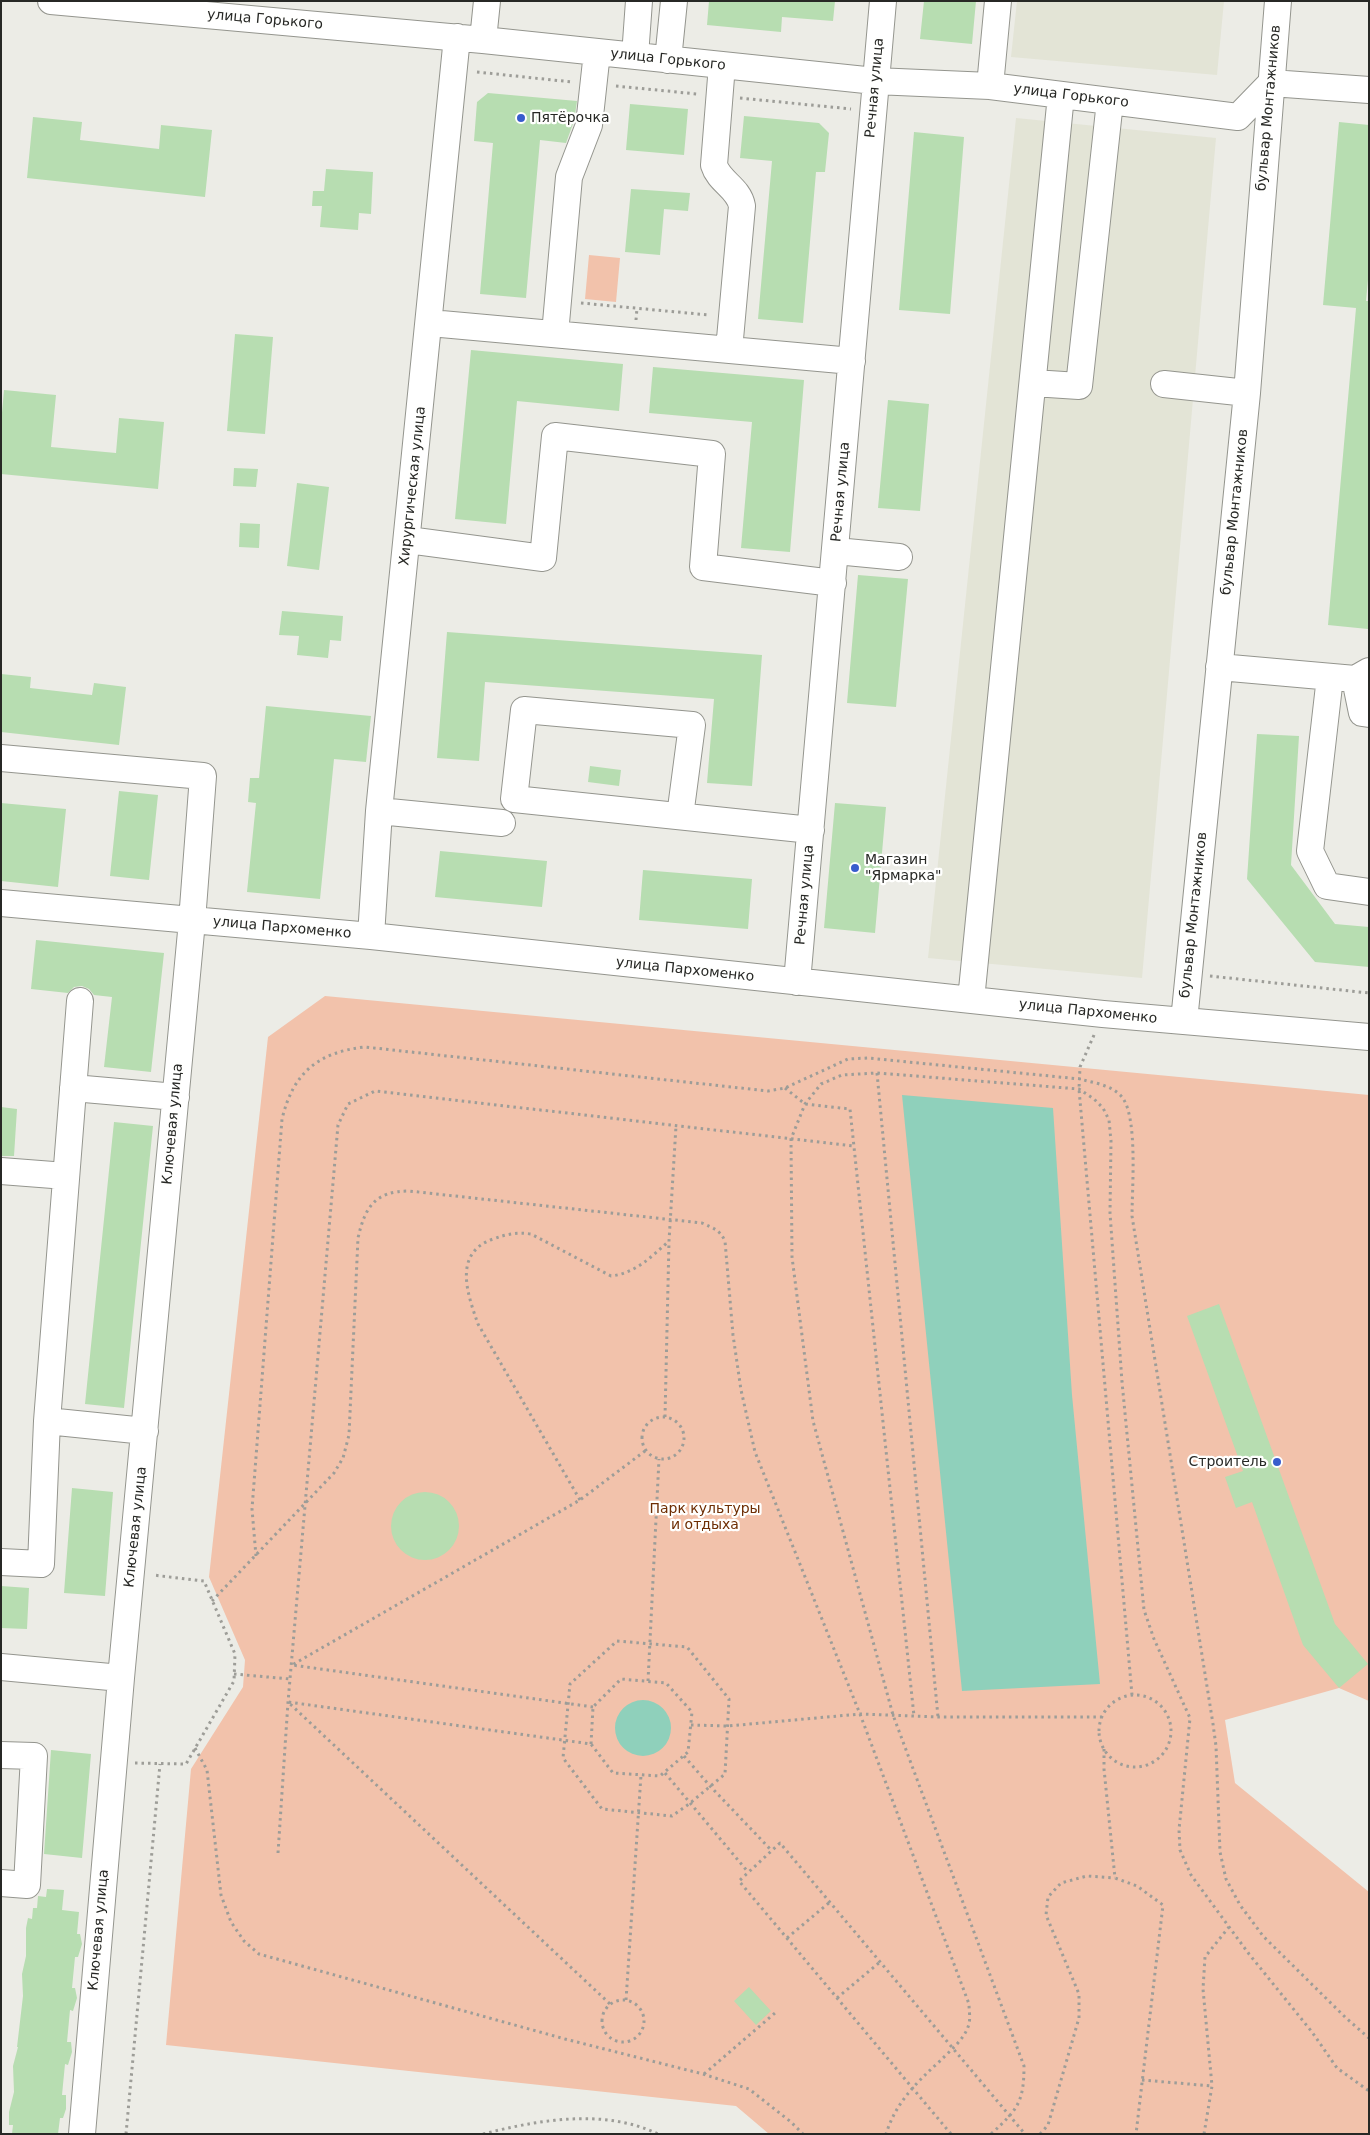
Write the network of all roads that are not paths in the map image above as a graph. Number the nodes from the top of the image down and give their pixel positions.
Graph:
1 (51, 1) edge
2 (487, 1) edge
3 (639, 1) edge
4 (674, 1) edge
5 (883, 1) edge
6 (998, 1) edge
7 (1278, 1) edge
8 (123, 4) edge
9 (283, 12) edge
10 (457, 38) junction
11 (483, 40) junction
12 (597, 52) junction
13 (635, 56) junction
14 (668, 60) junction
15 (722, 65) junction
16 (875, 81) junction
17 (1271, 83) junction
18 (990, 86) junction
19 (1369, 90) edge
20 (1061, 95) junction
21 (1110, 101) junction
22 (430, 323) junction
23 (555, 334) junction
24 (729, 350) junction
25 (852, 361) junction
26 (1033, 383) junction
27 (1164, 384) dead end
28 (1246, 393) junction
29 (408, 540) junction
30 (836, 550) junction
31 (899, 557) dead end
32 (833, 583) junction
33 (1219, 667) junction
34 (1351, 676) edge
35 (1369, 714) edge
36 (1, 758) edge
37 (380, 811) junction
38 (680, 816) junction
39 (502, 822) dead end
40 (811, 830) junction
41 (1369, 892) edge
42 (1, 903) edge
43 (192, 920) junction
44 (370, 936) junction
45 (798, 982) junction
46 (971, 1000) junction
47 (80, 1001) dead end
48 (1184, 1021) junction
49 (1369, 1037) edge
50 (73, 1088) junction
51 (176, 1097) junction
52 (1, 1171) edge
53 (66, 1176) junction
54 (47, 1421) junction
55 (145, 1431) junction
56 (1, 1562) edge
57 (1, 1667) edge
58 (121, 1678) junction
59 (1, 1754) edge
60 (1, 1883) edge
61 (82, 2134) edge

1 - 8 street, улица Горького
2 - 11 street
3 - 13 street
4 - 14 street
5 - 16 street, Речная улица
6 - 18 street
7 - 17 street, бульвар Монтажников
8 - 9 street, улица Горького
9 - 10 street, улица Горького
10 - 11 street, улица Горького
10 - 22 street, Хирургическая улица
11 - 12 street, улица Горького
12 - 13 street, улица Горького
12 - 23 street
13 - 14 street, улица Горького
14 - 15 street, улица Горького
15 - 16 street, улица Горького
15 - 24 street
16 - 18 street, улица Горького
16 - 25 street, Речная улица
17 - 19 street
17 - 21 street, улица Горького
17 - 28 street, бульвар Монтажников
18 - 20 street, улица Горького
20 - 21 street, улица Горького
20 - 26 street
21 - 26 street
22 - 23 street
22 - 29 street, Хирургическая улица
23 - 24 street
24 - 25 street
25 - 30 street, Речная улица
26 - 46 street
27 - 28 street
28 - 33 street, бульвар Монтажников
29 - 32 street
29 - 37 street, Хирургическая улица
30 - 31 street
30 - 32 street, Речная улица
32 - 40 street, Речная улица
33 - 34 street
33 - 48 street, бульвар Монтажников
34 - 35 street
34 - 41 street
36 - 43 street, Ключевая улица
37 - 39 street
37 - 44 street, Хирургическая улица
38 - 38 street
38 - 40 street
40 - 45 street, Речная улица
42 - 43 street, улица Пархоменко
43 - 44 street, улица Пархоменко
43 - 51 street, Ключевая улица
44 - 45 street, улица Пархоменко
45 - 46 street, улица Пархоменко
46 - 48 street, улица Пархоменко
47 - 50 street
48 - 49 street, улица Пархоменко
50 - 51 street
50 - 53 street
51 - 55 street, Ключевая улица
52 - 53 street
53 - 54 street
54 - 55 street
54 - 56 street
55 - 58 street, Ключевая улица
57 - 58 street
58 - 61 street, Ключевая улица
59 - 60 street

